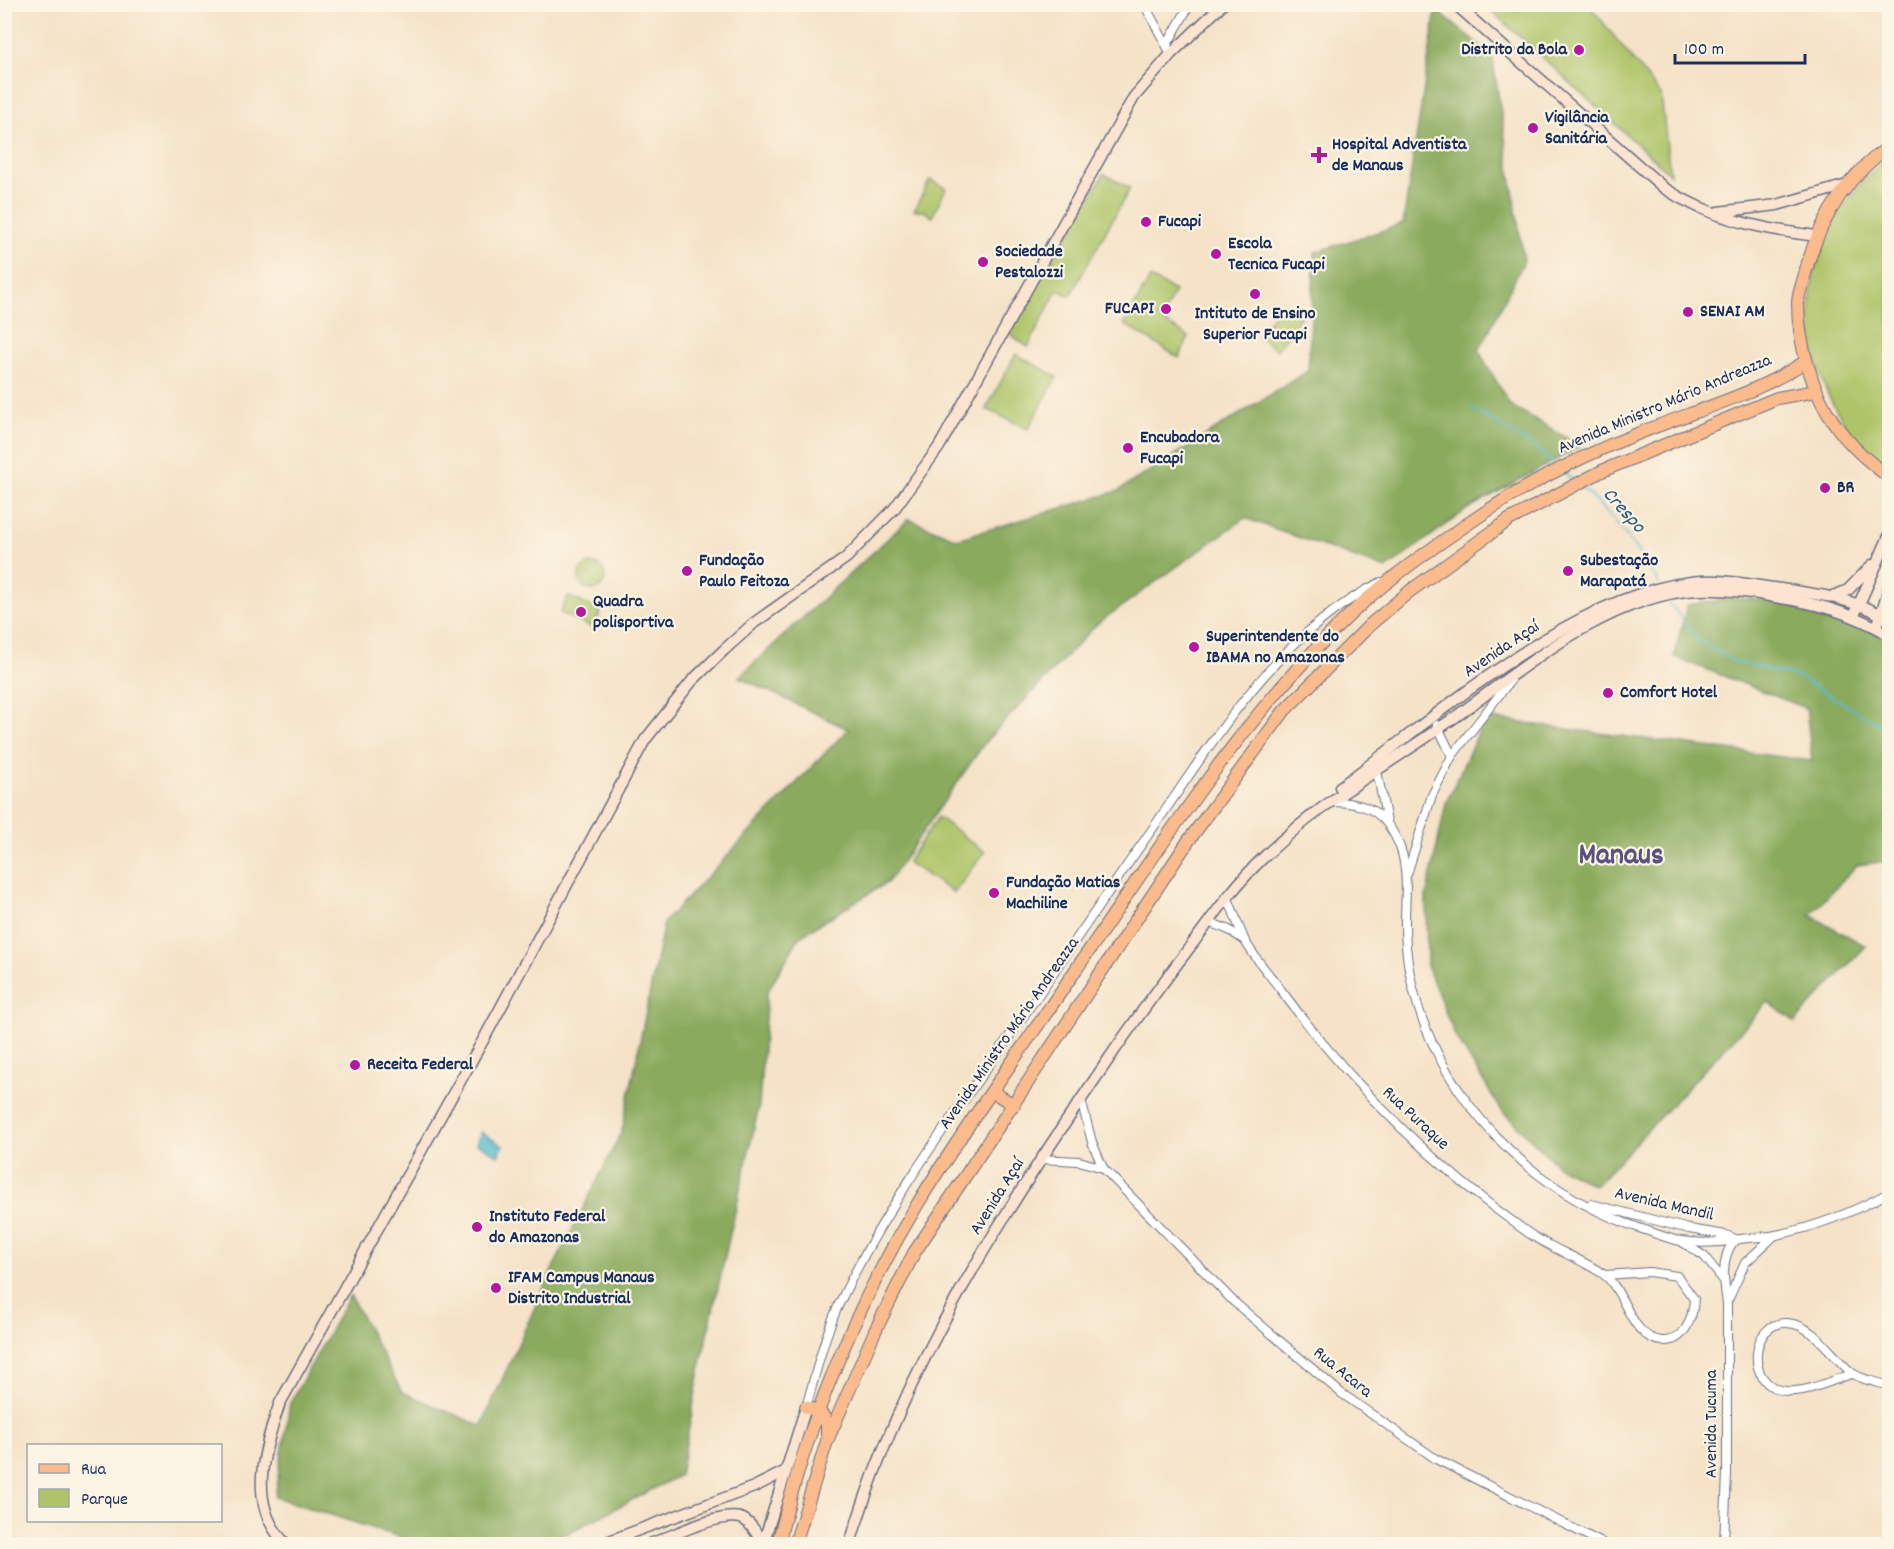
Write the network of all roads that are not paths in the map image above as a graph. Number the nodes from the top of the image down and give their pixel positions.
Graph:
1 (1144, 4) edge
2 (1190, 4) edge
3 (1223, 4) edge
4 (1886, 4) edge
5 (1456, 5) edge
6 (1890, 16) edge
7 (1169, 49) junction
8 (1890, 146) edge
9 (1847, 184) junction
10 (1709, 213) junction
11 (1816, 236) junction
12 (1806, 361) junction
13 (1816, 391) junction
14 (1890, 478) edge
15 (1890, 534) edge
16 (1880, 556) junction
17 (1399, 573) junction
18 (1890, 584) edge
19 (1831, 597) junction
20 (1856, 610) junction
21 (1886, 617) edge
22 (1876, 627) junction
23 (1890, 635) edge
24 (1516, 673) junction
25 (1432, 718) junction
26 (1439, 728) junction
27 (1452, 756) junction
28 (1376, 766) junction
29 (1328, 802) junction
30 (1388, 825) junction
31 (1406, 876) junction
32 (1227, 896) junction
33 (1209, 922) junction
34 (1245, 941) junction
35 (993, 1092) junction
36 (1081, 1100) junction
37 (1014, 1105) junction
38 (1040, 1159) junction
39 (1103, 1168) junction
40 (1890, 1192) edge
41 (1584, 1203) junction
42 (1774, 1236) junction
43 (1735, 1239) junction
44 (1681, 1241) junction
45 (1606, 1275) junction
46 (1724, 1281) junction
47 (1727, 1304) junction
48 (1852, 1374) junction
49 (1890, 1386) edge
50 (812, 1409) junction
51 (827, 1441) junction
52 (786, 1471) junction
53 (719, 1500) junction
54 (721, 1518) junction
55 (603, 1544) edge
56 (763, 1544) edge
57 (286, 1545) edge
58 (650, 1545) edge
59 (778, 1545) edge
60 (795, 1545) edge
61 (850, 1545) edge
62 (1604, 1545) edge
63 (1724, 1545) edge

1 - 7 street
2 - 7 street
3 - 7 street
4 - 6 street
5 - 10 street
7 - 57 street
8 - 9 main road
9 - 10 street
9 - 11 main road
10 - 11 street
11 - 12 main road
12 - 13 main road
12 - 17 main road, Avenida Ministro Mário Andreazza
13 - 14 main road
13 - 37 main road, Avenida Ministro Mário Andreazza
15 - 16 street
16 - 19 street
16 - 20 street
17 - 35 main road, Avenida Ministro Mário Andreazza
17 - 50 street
18 - 21 street
19 - 20 street, Avenida Açaí
19 - 25 street, Avenida Açaí
20 - 21 street
20 - 22 street
20 - 24 street, Avenida Açaí
21 - 22 street
22 - 23 street
24 - 26 street, Avenida Açaí
24 - 27 street, Avenida Mandil
25 - 26 street
25 - 28 street, Avenida Açaí
26 - 27 street
26 - 28 street, Avenida Açaí
27 - 31 street, Avenida Mandil
28 - 29 street, Avenida Açaí
28 - 30 street
28 - 32 street, Avenida Açaí
29 - 30 street, Avenida Mandil
29 - 32 street, Avenida Açaí
30 - 31 street, Avenida Mandil
31 - 41 street, Avenida Mandil
32 - 33 street, Avenida Açaí
32 - 34 street, Rua Puraque
33 - 34 street, Rua Puraque
33 - 36 street, Avenida Açaí
34 - 45 street, Rua Puraque
35 - 37 main road
35 - 50 main road, Avenida Ministro Mário Andreazza
36 - 38 street, Avenida Açaí
36 - 39 street, Rua Acara
37 - 51 main road, Avenida Ministro Mário Andreazza
38 - 39 street
38 - 61 street, Avenida Açaí
39 - 62 street, Rua Acara
40 - 42 street, Avenida Mandil
41 - 43 street, Avenida Mandil
41 - 44 street, Avenida Mandil
42 - 43 street, Avenida Mandil
42 - 47 street, Avenida Tucuma
43 - 44 street, Avenida Mandil
43 - 46 street, Avenida Tucuma
44 - 46 street
45 - 45 street, Rua Puraque
46 - 47 street, Avenida Tucuma
47 - 63 street, Avenida Tucuma
48 - 48 street
48 - 49 street
50 - 51 main road
50 - 52 street, Avenida Ministro Mário Andreazza
50 - 59 main road, Avenida Ministro Mário Andreazza
51 - 60 main road, Avenida Ministro Mário Andreazza
52 - 53 street
52 - 56 street, Avenida Ministro Mário Andreazza
53 - 54 street
53 - 55 street
54 - 56 street
54 - 58 street

